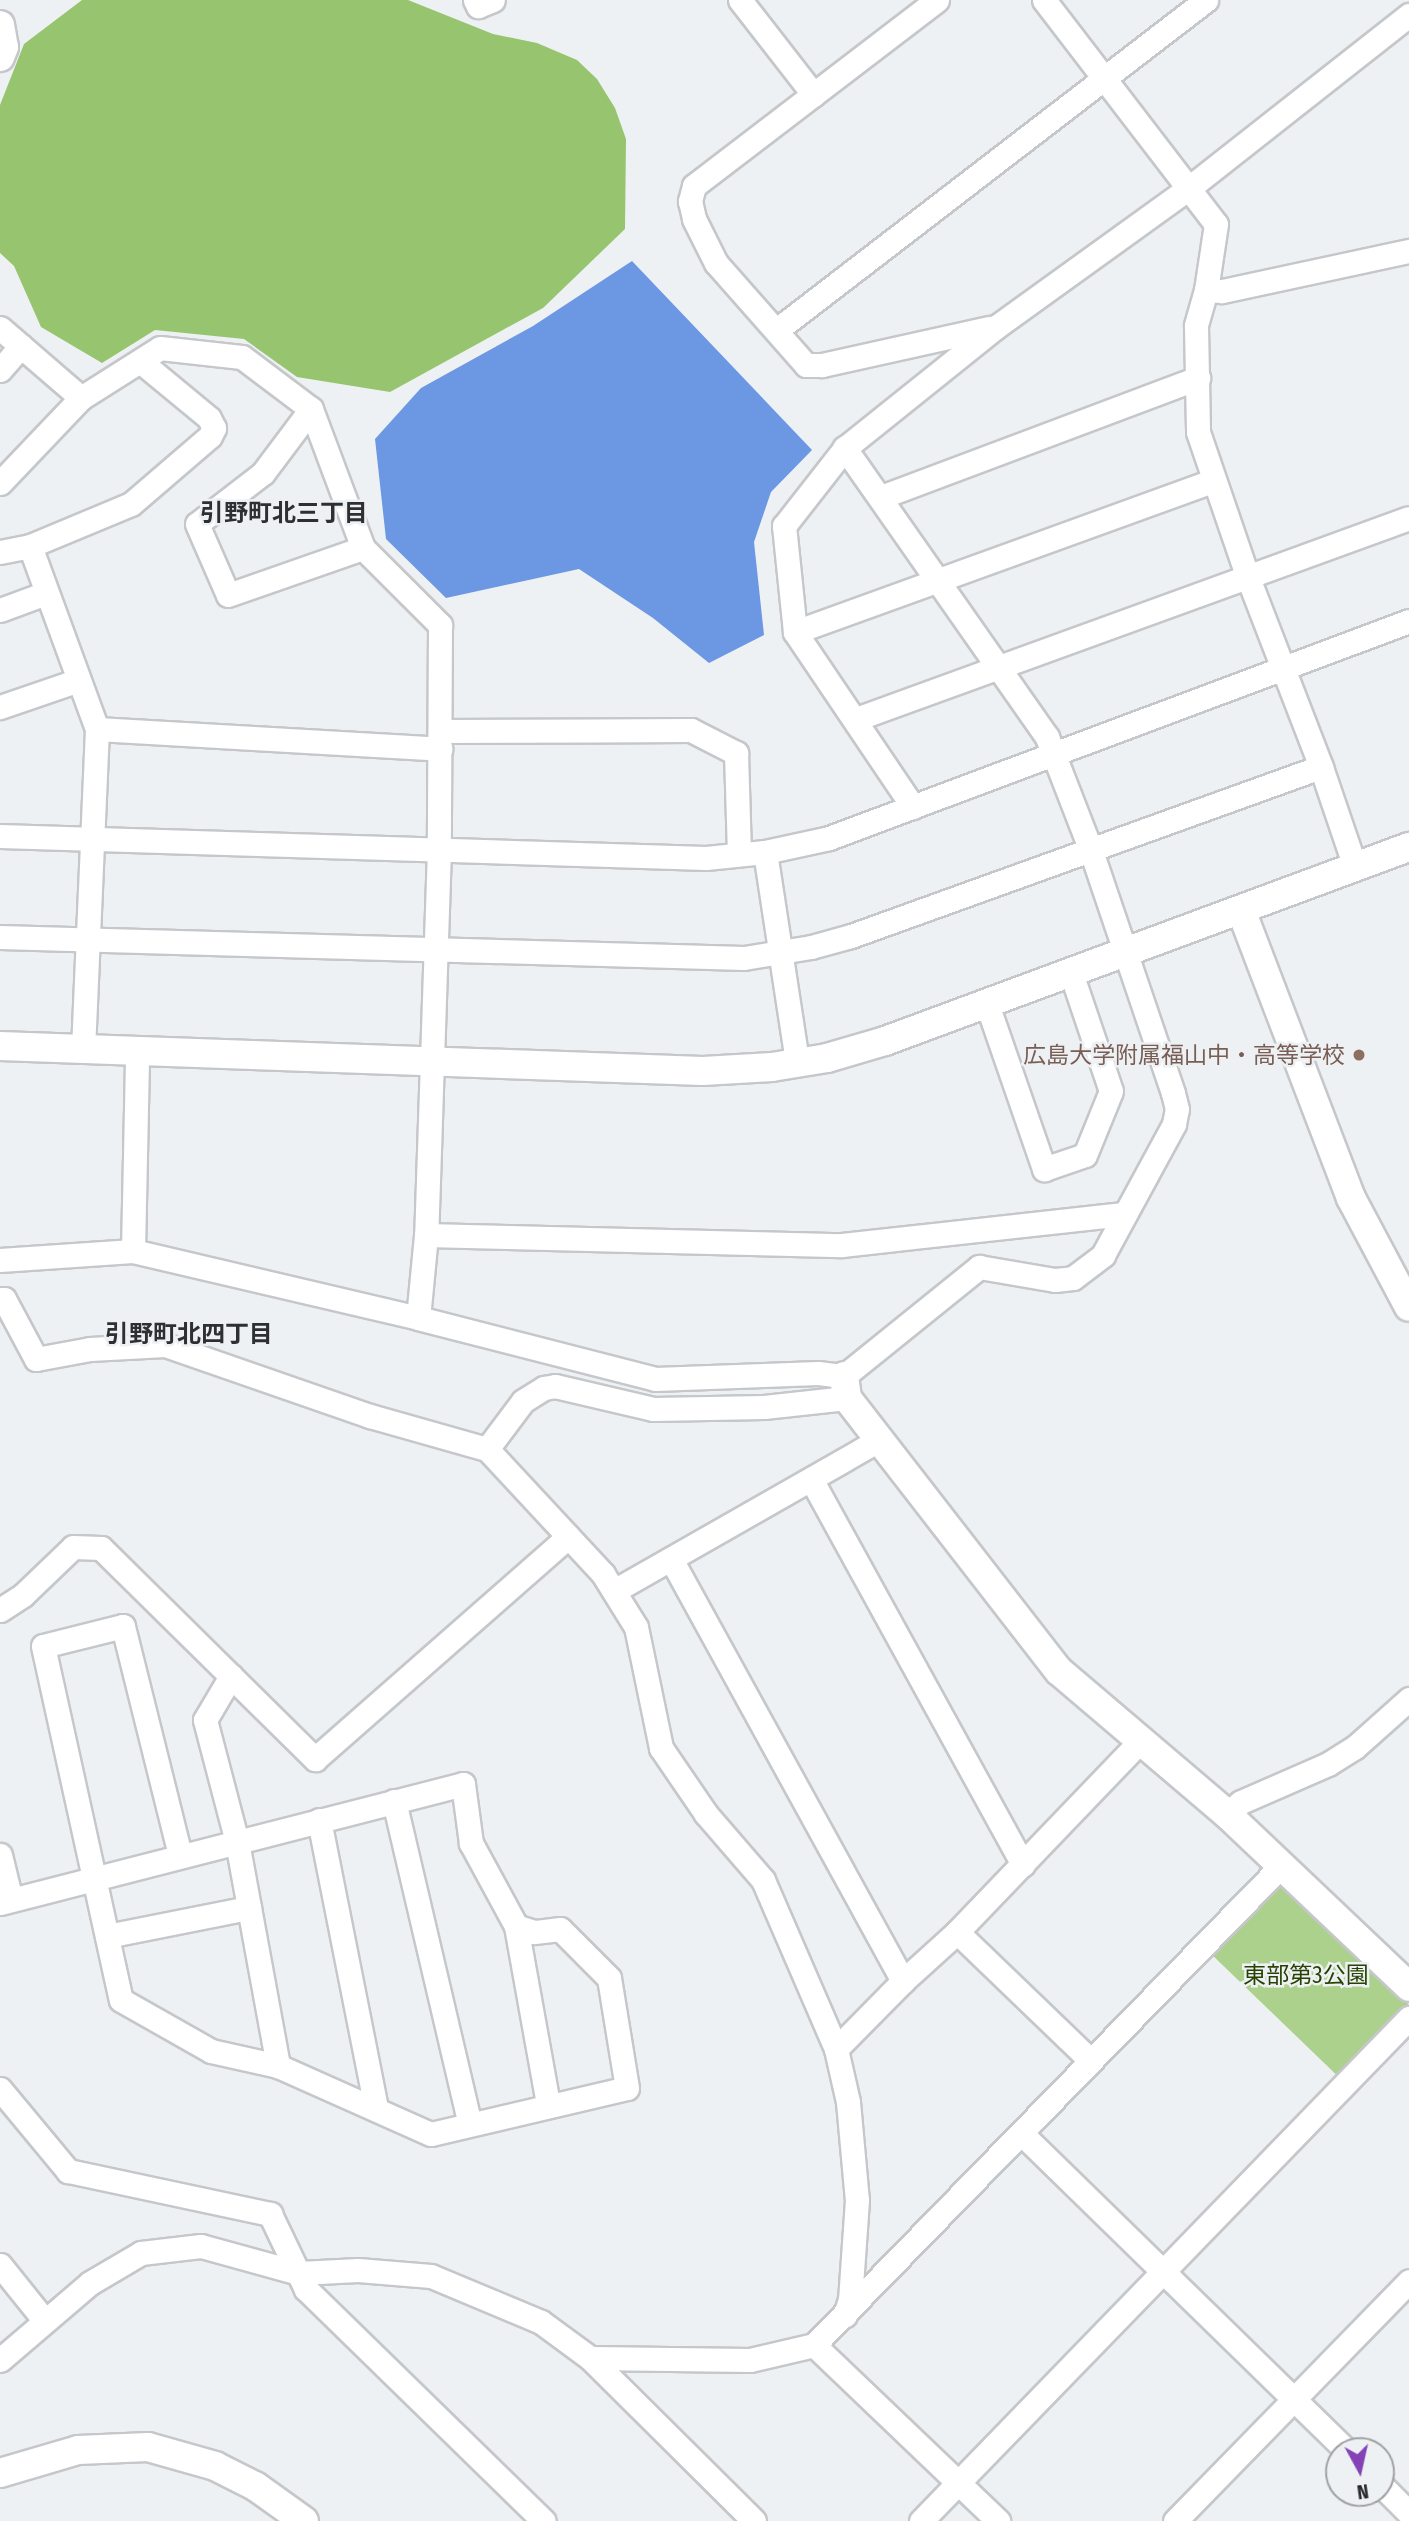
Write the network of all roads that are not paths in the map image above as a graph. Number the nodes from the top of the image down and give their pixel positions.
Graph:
1 (475, 0) edge
2 (493, 0) edge
3 (740, 0) edge
4 (937, 0) edge
5 (1044, 0) edge
6 (1206, 0) edge
7 (1409, 15) edge
8 (0, 26) edge
9 (0, 57) edge
10 (1106, 77) junction
11 (814, 95) junction
12 (1189, 188) junction
13 (1409, 251) edge
14 (1206, 290) junction
15 (996, 327) junction
16 (0, 328) edge
17 (778, 329) junction
18 (21, 346) junction
19 (140, 361) junction
20 (0, 370) edge
21 (1198, 378) junction
22 (81, 397) junction
23 (310, 409) junction
24 (845, 448) junction
25 (1213, 481) junction
26 (0, 483) edge
27 (881, 497) junction
28 (1409, 518) edge
29 (30, 546) junction
30 (363, 548) junction
31 (0, 552) edge
32 (1247, 575) junction
33 (940, 581) junction
34 (47, 593) junction
35 (0, 610) edge
36 (1409, 621) edge
37 (794, 632) junction
38 (998, 665) junction
39 (1282, 668) junction
40 (79, 680) junction
41 (0, 708) edge
42 (856, 719) junction
43 (97, 729) junction
44 (440, 740) junction
45 (1054, 752) junction
46 (1321, 767) junction
47 (913, 807) junction
48 (0, 836) edge
49 (92, 841) junction
50 (1409, 847) edge
51 (1090, 848) junction
52 (439, 849) junction
53 (765, 852) junction
54 (738, 854) junction
55 (1355, 867) junction
56 (1241, 910) junction
57 (0, 937) edge
58 (88, 939) junction
59 (434, 948) junction
60 (779, 953) junction
61 (1126, 953) junction
62 (1070, 973) junction
63 (987, 1004) junction
64 (0, 1046) edge
65 (83, 1049) junction
66 (137, 1052) junction
67 (430, 1059) junction
68 (797, 1062) junction
69 (1125, 1214) junction
70 (426, 1235) junction
71 (133, 1251) junction
72 (0, 1260) edge
73 (0, 1299) edge
74 (1409, 1307) edge
75 (418, 1318) junction
76 (846, 1387) junction
77 (879, 1440) junction
78 (487, 1449) junction
79 (811, 1479) junction
80 (568, 1537) junction
81 (671, 1559) junction
82 (614, 1591) junction
83 (0, 1610) edge
84 (231, 1676) junction
85 (1409, 1699) edge
86 (1139, 1742) junction
87 (394, 1801) junction
88 (1227, 1814) junction
89 (319, 1820) junction
90 (237, 1842) junction
91 (0, 1855) edge
92 (180, 1855) junction
93 (1023, 1864) junction
94 (1282, 1865) junction
95 (94, 1878) junction
96 (6, 1901) edge
97 (249, 1908) junction
98 (516, 1926) junction
99 (957, 1932) junction
100 (107, 1936) junction
101 (903, 1981) junction
102 (1409, 1987) edge
103 (1409, 2018) edge
104 (836, 2049) junction
105 (1090, 2060) junction
106 (278, 2066) junction
107 (0, 2089) edge
108 (548, 2104) junction
109 (376, 2109) junction
110 (470, 2124) junction
111 (1021, 2133) junction
112 (0, 2265) edge
113 (1162, 2271) junction
114 (299, 2273) junction
115 (1409, 2281) edge
116 (845, 2315) junction
117 (46, 2321) junction
118 (814, 2345) junction
119 (590, 2358) junction
120 (0, 2360) edge
121 (1293, 2398) junction
122 (1332, 2437) edge
123 (0, 2473) edge
124 (959, 2482) junction
125 (1395, 2499) edge
126 (1409, 2513) edge
127 (304, 2521) edge
128 (544, 2521) edge
129 (754, 2521) edge
130 (921, 2521) edge
131 (998, 2521) edge
132 (1175, 2521) edge

1 - 2 street
3 - 11 street
4 - 11 street
5 - 10 street
6 - 10 street
7 - 12 street
8 - 9 street
10 - 12 street
10 - 17 street
11 - 17 street
12 - 14 street
12 - 15 street
13 - 14 street
14 - 21 street
15 - 17 street
15 - 24 street
16 - 18 street
18 - 20 street
18 - 22 street
19 - 22 street
19 - 23 street
19 - 29 street
21 - 25 street
21 - 27 street
22 - 26 street
23 - 30 street
23 - 30 street
24 - 27 street
24 - 37 street
25 - 32 street
25 - 33 street
27 - 33 street
28 - 32 street
29 - 31 street
29 - 34 street
30 - 44 street
32 - 38 street
32 - 39 street
33 - 37 street
33 - 38 street
34 - 35 street
34 - 40 street
36 - 39 street
37 - 42 street
38 - 42 street
38 - 45 street
39 - 45 street
39 - 46 street
40 - 41 street
40 - 43 street
42 - 47 street
43 - 44 street
43 - 49 street
44 - 52 street
44 - 54 street
45 - 47 street
45 - 51 street
46 - 51 street
46 - 55 street
47 - 53 street
48 - 49 street
49 - 52 street
49 - 58 street
50 - 55 street
51 - 60 street
51 - 61 street
52 - 54 street
52 - 59 street
53 - 54 street
53 - 60 street
55 - 56 street
56 - 61 street
56 - 74 street
57 - 58 street
58 - 59 street
58 - 65 street
59 - 60 street
59 - 67 street
60 - 68 street
61 - 62 street
61 - 69 street
62 - 63 street
62 - 63 street
63 - 68 street
64 - 65 street
65 - 66 street
66 - 67 street
66 - 71 street
67 - 68 street
67 - 70 street
69 - 70 street
69 - 76 street
70 - 75 street
71 - 72 street
71 - 75 street
73 - 78 street
75 - 76 street
76 - 77 street
76 - 78 street
77 - 79 street
77 - 86 street
78 - 80 street
79 - 81 street
79 - 93 street
80 - 82 street
80 - 84 street
81 - 82 street
81 - 101 street
82 - 104 street
83 - 84 street
84 - 90 street
85 - 88 street
86 - 88 street
86 - 93 street
87 - 89 street
87 - 98 street
87 - 110 street
88 - 94 street
89 - 90 street
89 - 109 street
90 - 92 street
90 - 97 street
91 - 96 street
92 - 95 street
92 - 95 street
93 - 99 street
94 - 102 street
94 - 105 street
95 - 96 street
95 - 100 street
97 - 100 street
97 - 106 street
98 - 108 street
98 - 108 street
99 - 101 street
99 - 105 street
100 - 106 street
101 - 104 street
103 - 113 street
104 - 116 street
105 - 111 street
106 - 109 street
107 - 114 street
108 - 110 street
109 - 110 street
111 - 113 street
111 - 116 street
112 - 117 street
113 - 121 street
113 - 124 street
114 - 117 street
114 - 119 street
114 - 128 street
115 - 121 street
116 - 118 street
117 - 120 street
118 - 119 street
118 - 124 street
119 - 129 street
121 - 122 street
121 - 132 street
123 - 127 street
124 - 130 street
124 - 131 street
125 - 126 street

